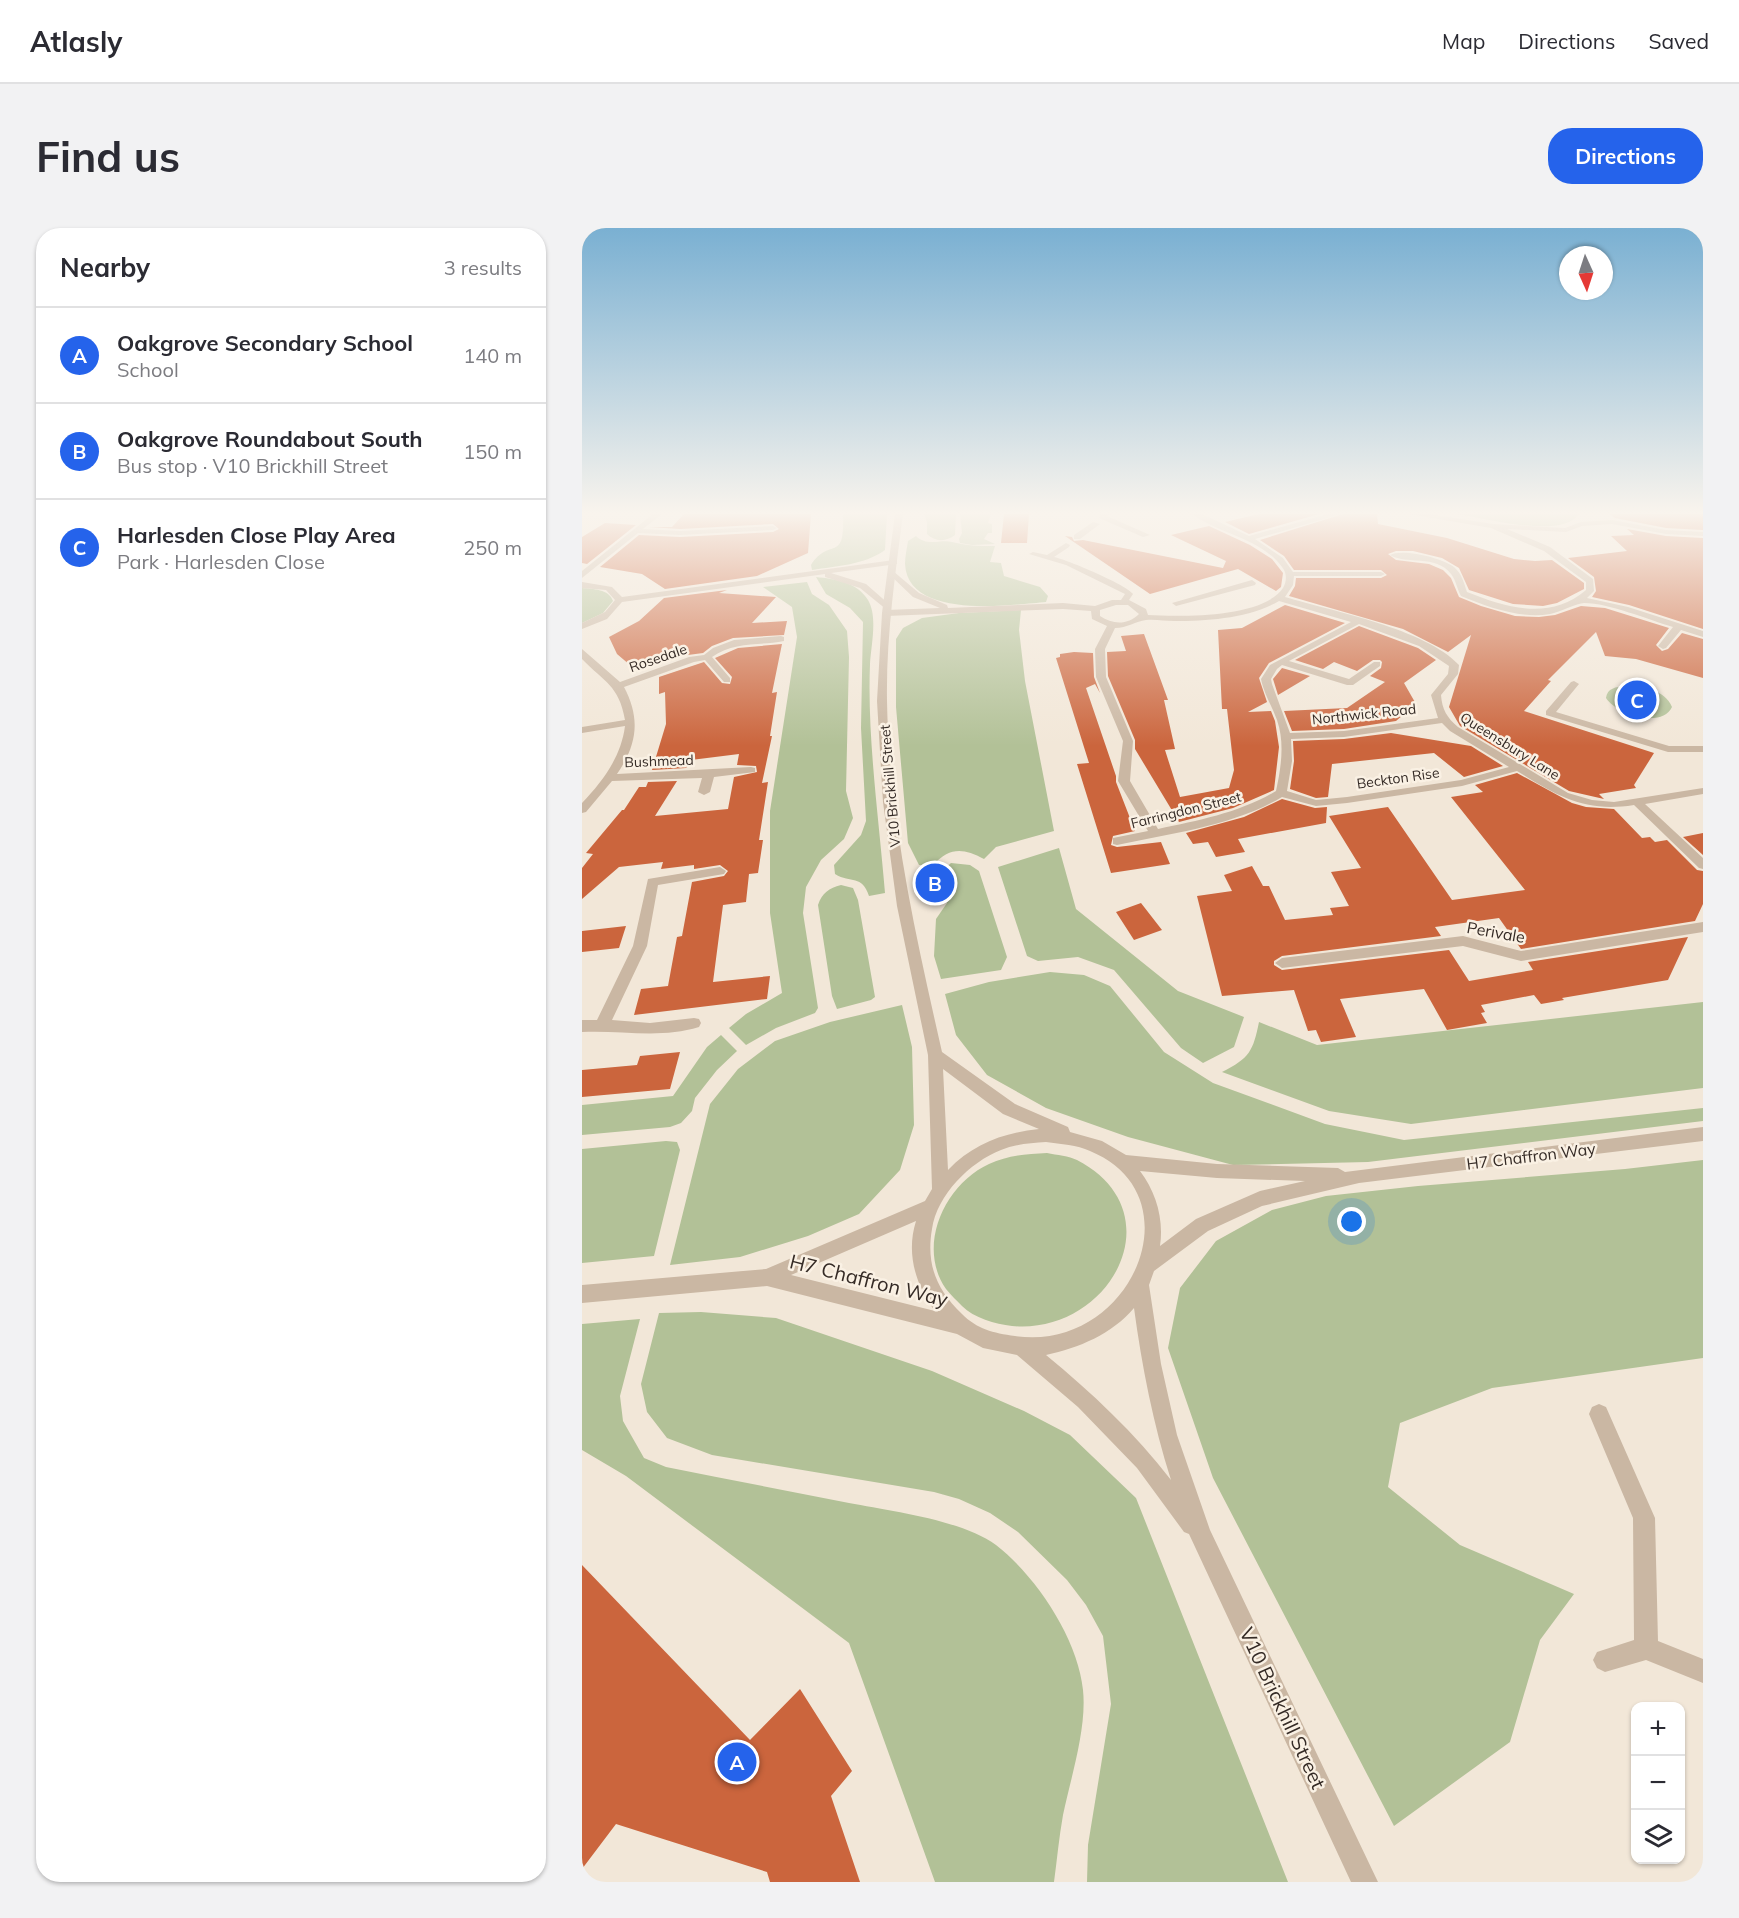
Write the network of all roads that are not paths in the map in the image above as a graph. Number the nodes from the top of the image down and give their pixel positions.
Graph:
1 (613, 591) edge
2 (681, 591) edge
3 (865, 591) edge
4 (890, 591) edge
5 (912, 591) edge
6 (1127, 591) edge
7 (1224, 591) edge
8 (1286, 591) edge
9 (1463, 591) edge
10 (1590, 591) edge
11 (1215, 594) junction
12 (1279, 598) junction
13 (619, 600) junction
14 (1224, 600) dead end
15 (1583, 600) junction
16 (1124, 602) junction
17 (1176, 603) dead end
18 (1233, 606) dead end
19 (1095, 609) junction
20 (887, 610) junction
21 (951, 610) junction
22 (1241, 611) junction
23 (1142, 618) junction
24 (1357, 622) junction
25 (1112, 625) junction
26 (582, 626) edge
27 (1678, 627) junction
28 (1703, 634) edge
29 (781, 639) dead end
30 (1663, 646) dead end
31 (582, 652) edge
32 (707, 657) junction
33 (1281, 662) junction
34 (1377, 664) dead end
35 (727, 680) dead end
36 (1574, 684) dead end
37 (618, 686) junction
38 (1443, 720) junction
39 (629, 722) junction
40 (582, 730) edge
41 (1288, 736) junction
42 (1703, 749) edge
43 (1517, 768) junction
44 (751, 770) dead end
45 (709, 774) junction
46 (610, 778) junction
47 (1703, 791) edge
48 (704, 792) dead end
49 (1281, 793) junction
50 (1635, 801) junction
51 (582, 810) edge
52 (1155, 833) junction
53 (1117, 842) dead end
54 (1703, 865) edge
55 (720, 871) dead end
56 (1703, 927) edge
57 (1282, 963) dead end
58 (694, 1023) dead end
59 (602, 1025) junction
60 (582, 1026) edge
61 (935, 1055) junction
62 (1703, 1134) edge
63 (1077, 1138) junction
64 (1122, 1162) junction
65 (1359, 1176) junction
66 (939, 1189) junction
67 (929, 1207) junction
68 (1149, 1264) junction
69 (767, 1277) junction
70 (1140, 1286) junction
71 (584, 1294) edge
72 (960, 1326) junction
73 (1022, 1347) junction
74 (1599, 1414) dead end
75 (1200, 1534) junction
76 (1646, 1648) junction
77 (1605, 1660) dead end
78 (1703, 1671) edge
79 (1365, 1882) edge

1 - 13 street
2 - 13 street
3 - 20 street
4 - 20 street, V10 Brickhill Street
5 - 21 street
6 - 16 street
7 - 11 street
8 - 12 street
9 - 15 street
10 - 15 street
11 - 14 street
11 - 17 street
12 - 22 street
12 - 24 street, Queensbury Lane
13 - 26 street
15 - 27 street
16 - 19 street
16 - 23 street
18 - 22 street
19 - 21 street
19 - 25 street
20 - 21 street
20 - 61 street, V10 Brickhill Street
22 - 23 street
23 - 25 street
24 - 33 street
24 - 38 street, Queensbury Lane
25 - 52 street
27 - 28 street
27 - 30 street
29 - 32 street, Rosedale
31 - 37 street
32 - 35 street, Rosedale
32 - 37 street, Rosedale
33 - 34 street
33 - 41 street
36 - 42 street
37 - 39 street
38 - 41 street, Northwick Road
38 - 43 street, Queensbury Lane
39 - 40 street
39 - 46 street
41 - 49 street
43 - 49 street, Beckton Rise
43 - 50 street, Queensbury Lane
44 - 45 street, Bushmead
45 - 46 street, Bushmead
45 - 48 street, Bushmead
46 - 51 street
47 - 50 street, Queensbury Lane
49 - 52 street, Farringdon Street
50 - 54 street
52 - 53 street, Farringdon Street
55 - 59 street
56 - 57 street, Perivale
58 - 59 street
59 - 60 street
61 - 63 street
61 - 66 street, V10 Brickhill Street
62 - 65 street, H7 Chaffron Way
63 - 64 street
63 - 66 street
64 - 65 street, H7 Chaffron Way
64 - 68 street
65 - 68 street, H7 Chaffron Way
66 - 67 street
67 - 69 street, H7 Chaffron Way
67 - 72 street
68 - 70 street
69 - 71 street, H7 Chaffron Way
69 - 72 street, H7 Chaffron Way
70 - 73 street
70 - 75 street, V10 Brickhill Street
72 - 73 street
73 - 75 street, V10 Brickhill Street
74 - 76 street
75 - 79 street, V10 Brickhill Street
76 - 77 street
76 - 78 street

